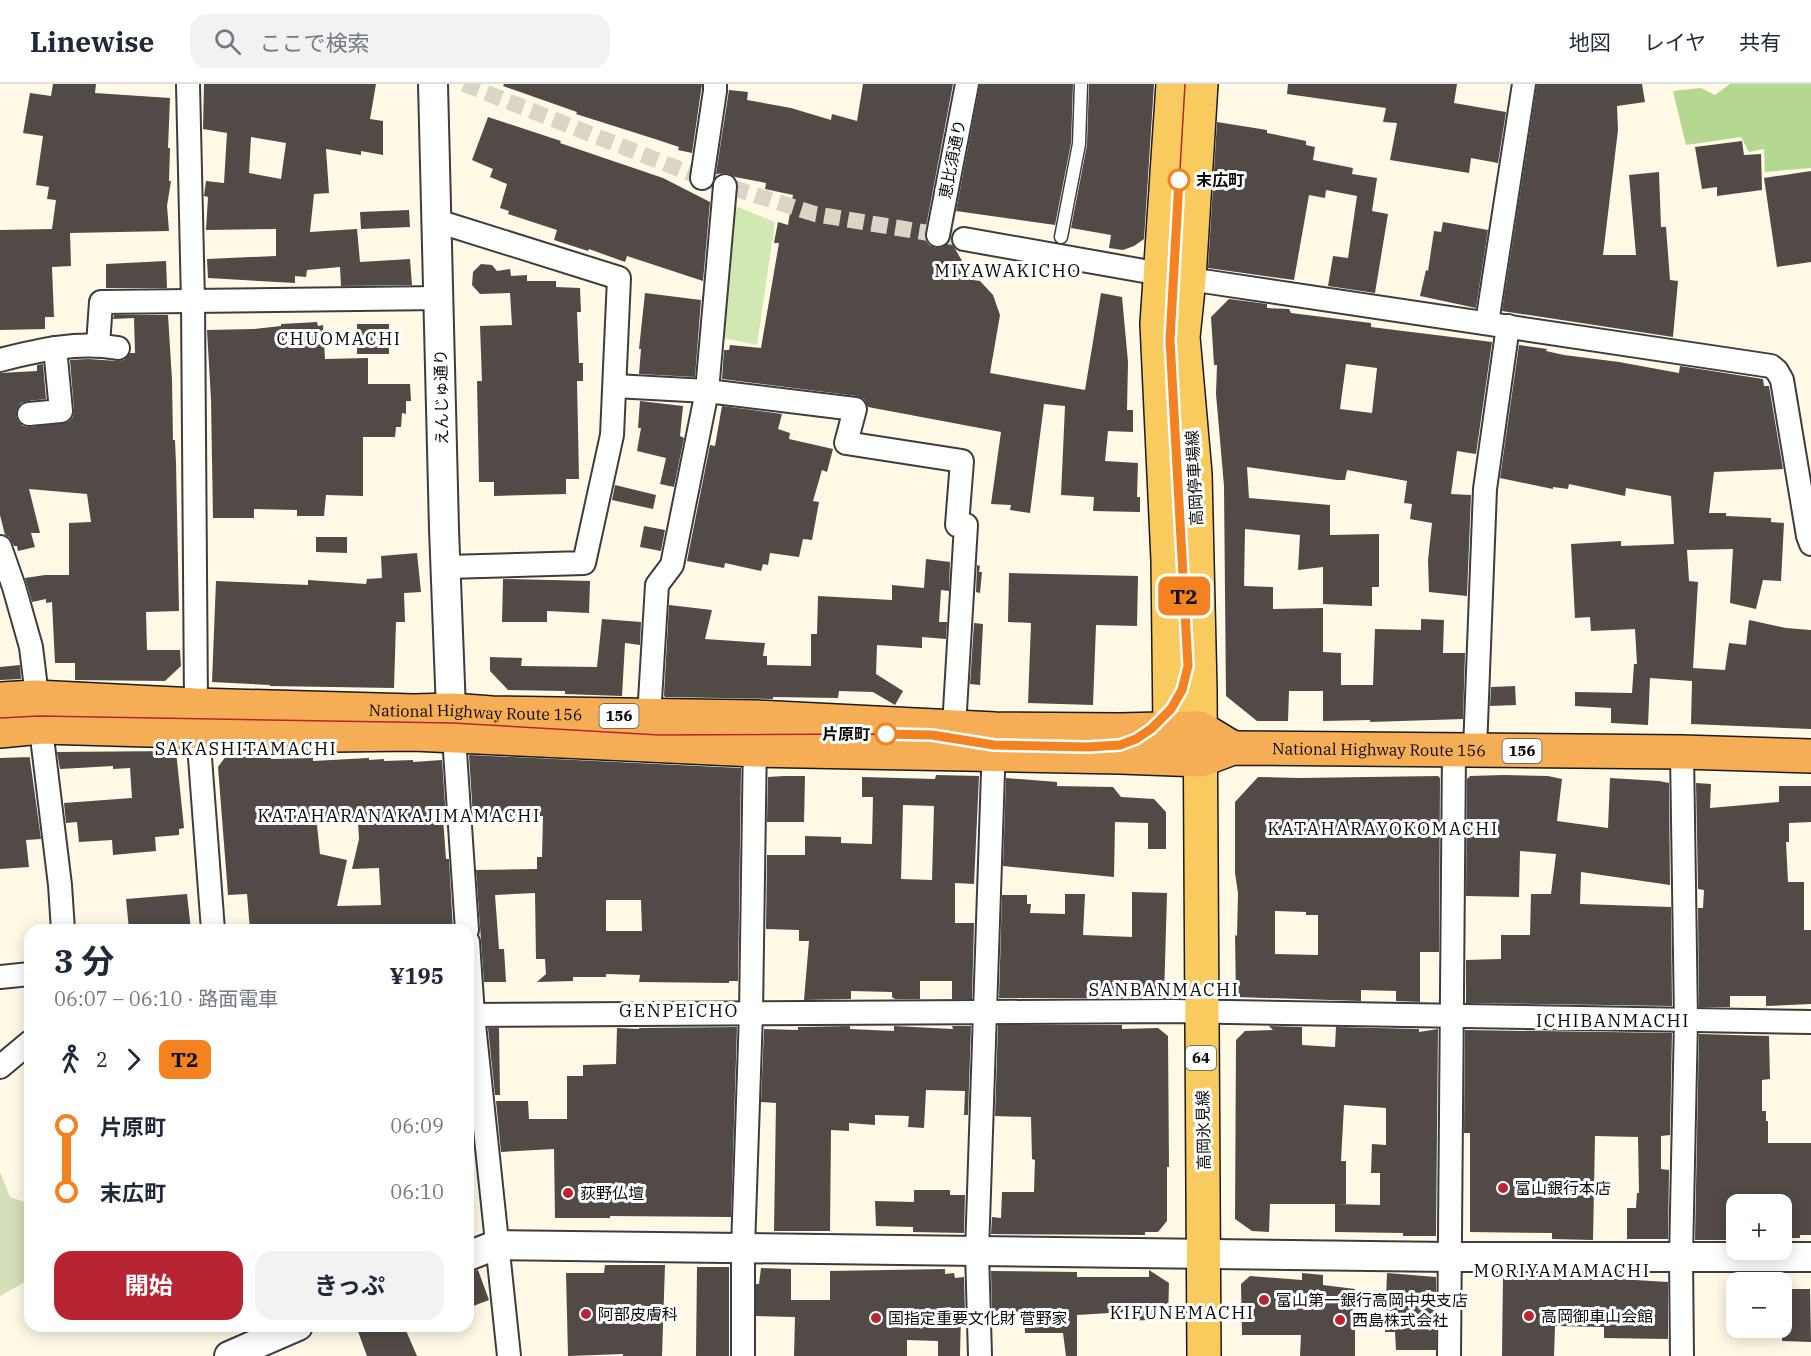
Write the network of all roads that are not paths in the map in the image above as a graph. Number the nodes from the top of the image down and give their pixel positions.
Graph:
1 (188, 84) edge
2 (433, 84) edge
3 (715, 84) edge
4 (967, 84) edge
5 (1081, 84) edge
6 (1173, 84) edge
7 (1201, 84) edge
8 (1524, 84) edge
9 (702, 178) dead end
10 (725, 186) dead end
11 (437, 221) junction
12 (938, 235) dead end
13 (1061, 237) dead end
14 (964, 239) tunnel mouth
15 (1175, 276) junction
16 (439, 298) junction
17 (193, 302) junction
18 (1497, 325) junction
19 (55, 348) junction
20 (0, 360) edge
21 (615, 386) junction
22 (707, 392) junction
23 (29, 414) dead end
24 (1811, 544) edge
25 (0, 547) edge
26 (446, 567) junction
27 (0, 699) edge
28 (38, 712) junction
29 (649, 717) junction
30 (756, 717) junction
31 (197, 718) junction
32 (453, 723) junction
33 (954, 727) junction
34 (1185, 728) junction
35 (0, 731) edge
36 (994, 742) junction
37 (1233, 748) junction
38 (755, 750) junction
39 (1465, 750) junction
40 (1682, 752) junction
41 (1811, 756) edge
42 (1201, 760) junction
43 (63, 924) edge
44 (213, 924) edge
45 (467, 924) edge
46 (24, 975) edge
47 (0, 977) edge
48 (1200, 1012) junction
49 (751, 1013) junction
50 (984, 1013) junction
51 (474, 1015) edge
52 (1454, 1016) junction
53 (1686, 1020) junction
54 (1811, 1022) edge
55 (24, 1047) edge
56 (474, 1050) edge
57 (0, 1067) edge
58 (496, 1245) junction
59 (743, 1248) junction
60 (977, 1252) junction
61 (1204, 1253) junction
62 (474, 1254) edge
63 (1449, 1257) junction
64 (1811, 1257) edge
65 (1681, 1258) junction
66 (279, 1336) edge
67 (229, 1356) edge
68 (509, 1356) edge
69 (743, 1356) edge
70 (980, 1356) edge
71 (1204, 1356) edge
72 (1449, 1356) edge
73 (1682, 1356) edge

1 - 17 street
2 - 11 street, えんじゅ通り
3 - 9 street
4 - 12 street, 恵比須通り
5 - 13 lane
6 - 15 main road, 高岡停車場線
7 - 15 main road, 高岡停車場線
8 - 18 street
10 - 22 street
11 - 16 street, えんじゅ通り
11 - 21 street
14 - 15 street
15 - 18 street
15 - 34 main road, 高岡停車場線
16 - 17 street
16 - 26 street, えんじゅ通り
17 - 19 street
17 - 31 street
18 - 24 street
18 - 39 street
19 - 20 street
19 - 23 street
21 - 22 street
21 - 26 street
22 - 29 street
22 - 33 street
25 - 28 street
26 - 32 street, えんじゅ通り
27 - 28 highway, National Highway Route 156 / 156
28 - 31 highway, National Highway Route 156 / 156
28 - 35 highway, National Highway Route 156 / 156
28 - 43 street
29 - 30 highway, National Highway Route 156 / 156
29 - 32 highway, National Highway Route 156 / 156
30 - 33 highway, National Highway Route 156 / 156
30 - 38 street
31 - 32 highway, National Highway Route 156 / 156
31 - 44 street
32 - 38 highway, National Highway Route 156 / 156
32 - 45 street
33 - 36 highway, National Highway Route 156 / 156
34 - 36 highway, National Highway Route 156 / 156
34 - 37 highway
34 - 42 main road
36 - 38 highway, National Highway Route 156 / 156
36 - 42 highway, National Highway Route 156 / 156
36 - 50 street
37 - 39 highway, National Highway Route 156 / 156
37 - 42 highway, National Highway Route 156 / 156
38 - 49 street
39 - 40 highway, National Highway Route 156 / 156
39 - 52 street
40 - 41 highway, National Highway Route 156 / 156
40 - 53 street
42 - 48 main road, 高岡氷見線 / 64
46 - 47 street
48 - 50 street
48 - 52 street
48 - 61 main road, 高岡氷見線 / 64
49 - 50 street
49 - 51 street
49 - 59 street
50 - 60 street
52 - 53 street
52 - 63 street
53 - 54 street
53 - 65 street
55 - 57 street
56 - 58 street
58 - 59 street
58 - 62 street
58 - 68 street
59 - 60 street
59 - 69 street
60 - 61 street
60 - 70 street
61 - 63 street
61 - 71 main road, 高岡氷見線 / 64
63 - 65 street
63 - 72 street
64 - 65 street
65 - 73 street
66 - 67 street

